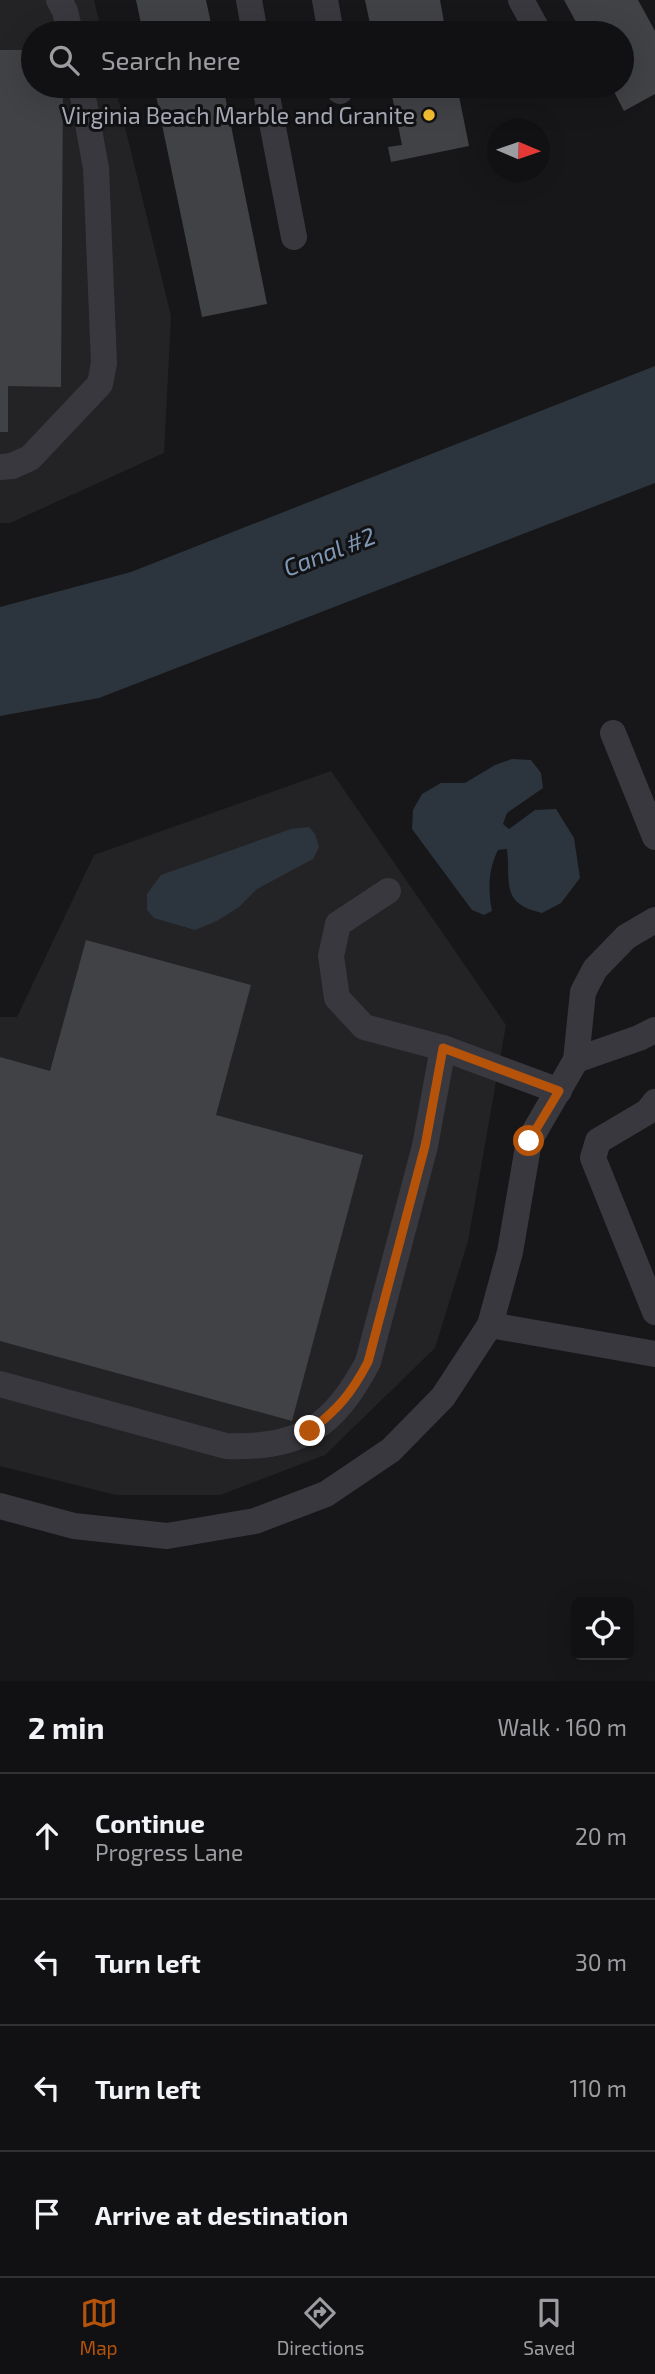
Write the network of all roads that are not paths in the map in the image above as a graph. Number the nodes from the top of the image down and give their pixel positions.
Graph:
1 (59, 0) edge
2 (249, 0) edge
3 (326, 0) edge
4 (521, 0) edge
5 (67, 21) edge
6 (253, 21) edge
7 (329, 21) edge
8 (532, 21) edge
9 (83, 98) edge
10 (267, 98) edge
11 (294, 237) dead end
12 (0, 467) edge
13 (613, 733) dead end
14 (655, 837) edge
15 (388, 891) dead end
16 (655, 920) edge
17 (655, 1030) edge
18 (443, 1048) junction
19 (576, 1060) junction
20 (559, 1091) junction
21 (655, 1102) edge
22 (655, 1312) edge
23 (490, 1325) junction
24 (655, 1354) edge
25 (0, 1384) edge
26 (0, 1506) edge

1 - 5 street
2 - 6 street
3 - 7 street
4 - 8 street
9 - 12 street
10 - 11 street
13 - 14 street
15 - 18 street
16 - 19 street
17 - 19 street
18 - 20 street
18 - 25 street
19 - 20 street
20 - 23 street
21 - 22 street
23 - 24 street
23 - 26 street

